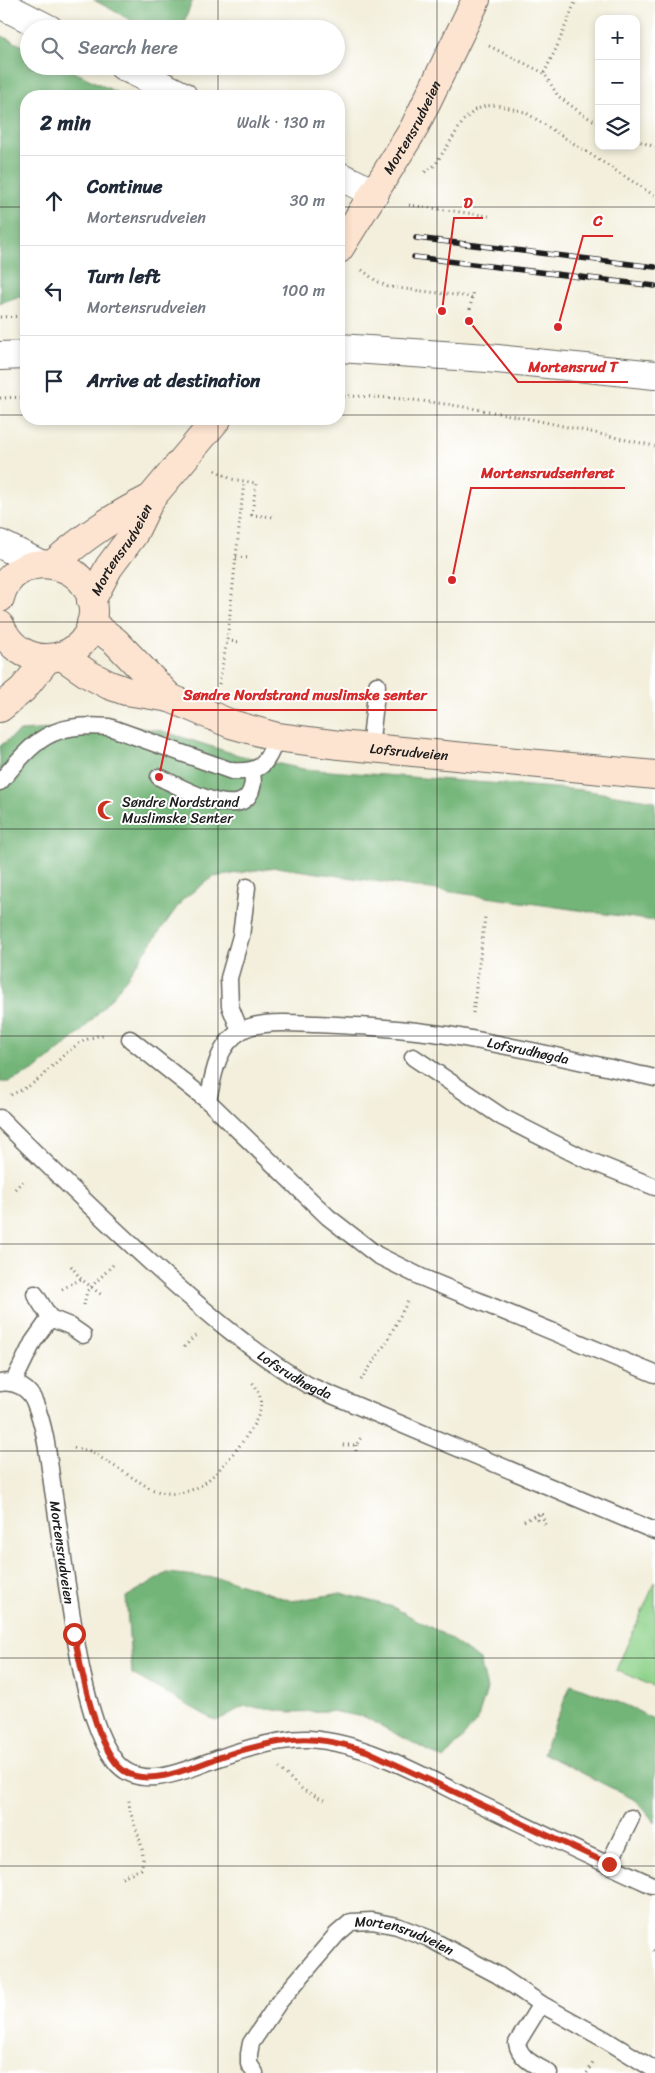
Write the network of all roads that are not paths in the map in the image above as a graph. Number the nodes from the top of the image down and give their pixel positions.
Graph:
1 (476, 0) edge
2 (0, 4) edge
3 (31, 20) edge
4 (141, 75) edge
5 (171, 90) edge
6 (345, 179) edge
7 (375, 193) junction
8 (345, 240) edge
9 (345, 348) edge
10 (20, 354) edge
11 (0, 356) edge
12 (655, 374) edge
13 (212, 425) edge
14 (151, 498) junction
15 (0, 544) edge
16 (47, 564) junction
17 (0, 598) edge
18 (91, 612) junction
19 (1, 632) edge
20 (54, 657) junction
21 (377, 685) dead end
22 (170, 698) junction
23 (0, 708) edge
24 (277, 737) junction
25 (370, 748) junction
26 (252, 771) junction
27 (655, 775) edge
28 (159, 777) dead end
29 (0, 782) edge
30 (247, 887) dead end
31 (240, 1031) junction
32 (130, 1038) road end
33 (413, 1057) dead end
34 (655, 1078) edge
35 (208, 1101) junction
36 (0, 1118) edge
37 (655, 1187) edge
38 (35, 1294) dead end
39 (50, 1318) junction
40 (83, 1335) dead end
41 (655, 1374) edge
42 (7, 1383) edge
43 (655, 1531) edge
44 (631, 1818) dead end
45 (609, 1864) junction
46 (652, 1885) dead end
47 (541, 2004) junction
48 (655, 2070) edge
49 (255, 2073) edge
50 (549, 2073) edge

1 - 7 street, Mortensrudveien
2 - 3 street
4 - 5 street
6 - 7 street
7 - 8 street, Mortensrudveien
9 - 12 street
10 - 11 street
13 - 14 street, Mortensrudveien
14 - 16 street, Mortensrudveien
14 - 18 street, Mortensrudveien
15 - 16 street
16 - 17 street
16 - 18 street
18 - 20 street, Mortensrudveien
18 - 22 street, Lofsrudveien
19 - 20 street, Lofsrudveien
20 - 22 street, Lofsrudveien
20 - 23 street
21 - 25 lane
22 - 24 street, Lofsrudveien
24 - 25 street, Lofsrudveien
24 - 26 lane
25 - 27 street, Lofsrudveien
26 - 28 lane
26 - 29 lane
30 - 31 lane
31 - 34 lane, Lofsrudhøgda
31 - 35 lane
32 - 35 lane
33 - 37 lane
35 - 41 lane
36 - 43 lane, Lofsrudhøgda
38 - 39 lane
39 - 40 lane
39 - 42 lane
42 - 45 lane, Mortensrudveien
44 - 45 lane
45 - 46 lane
47 - 48 lane, Mortensrudveien
47 - 49 lane, Mortensrudveien
47 - 50 lane

